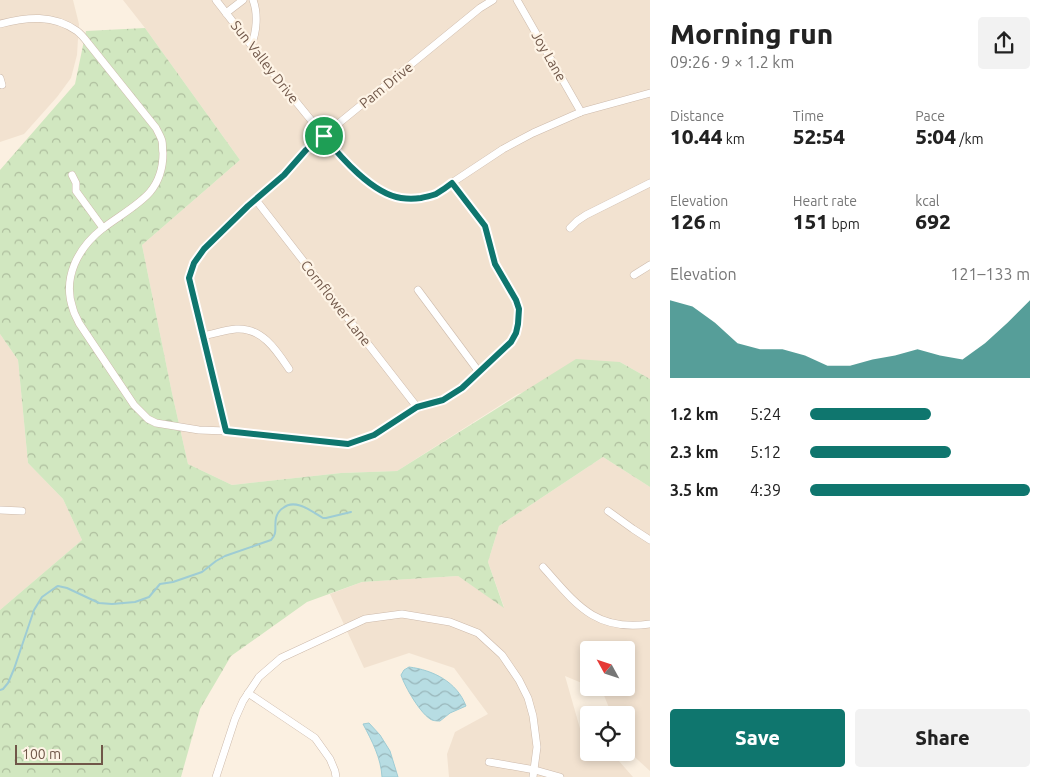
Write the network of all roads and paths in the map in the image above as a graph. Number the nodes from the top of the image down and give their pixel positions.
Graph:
1 (216, 0) edge
2 (243, 0) edge
3 (253, 0) edge
4 (493, 0) edge
5 (517, 0) edge
6 (226, 13) junction
7 (0, 24) edge
8 (251, 45) junction
9 (650, 93) edge
10 (581, 112) junction
11 (324, 136) junction
12 (72, 175) dead end
13 (452, 183) junction
14 (650, 183) edge
15 (256, 200) junction
16 (104, 228) junction
17 (570, 228) dead end
18 (650, 265) edge
19 (634, 275) dead end
20 (418, 290) dead end
21 (202, 336) junction
22 (289, 369) dead end
23 (479, 372) junction
24 (417, 407) junction
25 (226, 431) junction
26 (0, 510) edge
27 (608, 511) dead end
28 (22, 512) dead end
29 (650, 540) edge
30 (542, 567) dead end
31 (650, 624) edge
32 (248, 693) junction
33 (489, 762) dead end
34 (534, 774) edge
35 (216, 777) edge
36 (336, 777) edge
37 (560, 777) edge

1 - 6 street, Sun Valley Drive
2 - 6 street
3 - 8 street
4 - 11 street, Pam Drive
5 - 10 street, Joy Lane
6 - 8 street, Sun Valley Drive
7 - 16 street
8 - 11 street, Sun Valley Drive
9 - 10 street, Sun Valley Drive
10 - 13 street, Sun Valley Drive
11 - 13 street, Sun Valley Drive
11 - 15 street, Pam Drive
12 - 16 street
13 - 23 street
14 - 17 street
15 - 21 street, Pam Drive
15 - 24 street, Cornflower Lane
16 - 25 street
18 - 19 street
20 - 23 street
21 - 22 street
21 - 25 street, Pam Drive
23 - 24 street
24 - 25 street
26 - 28 street
27 - 29 street
30 - 31 street
32 - 34 street
32 - 35 street
32 - 36 street
33 - 34 street
34 - 37 street

